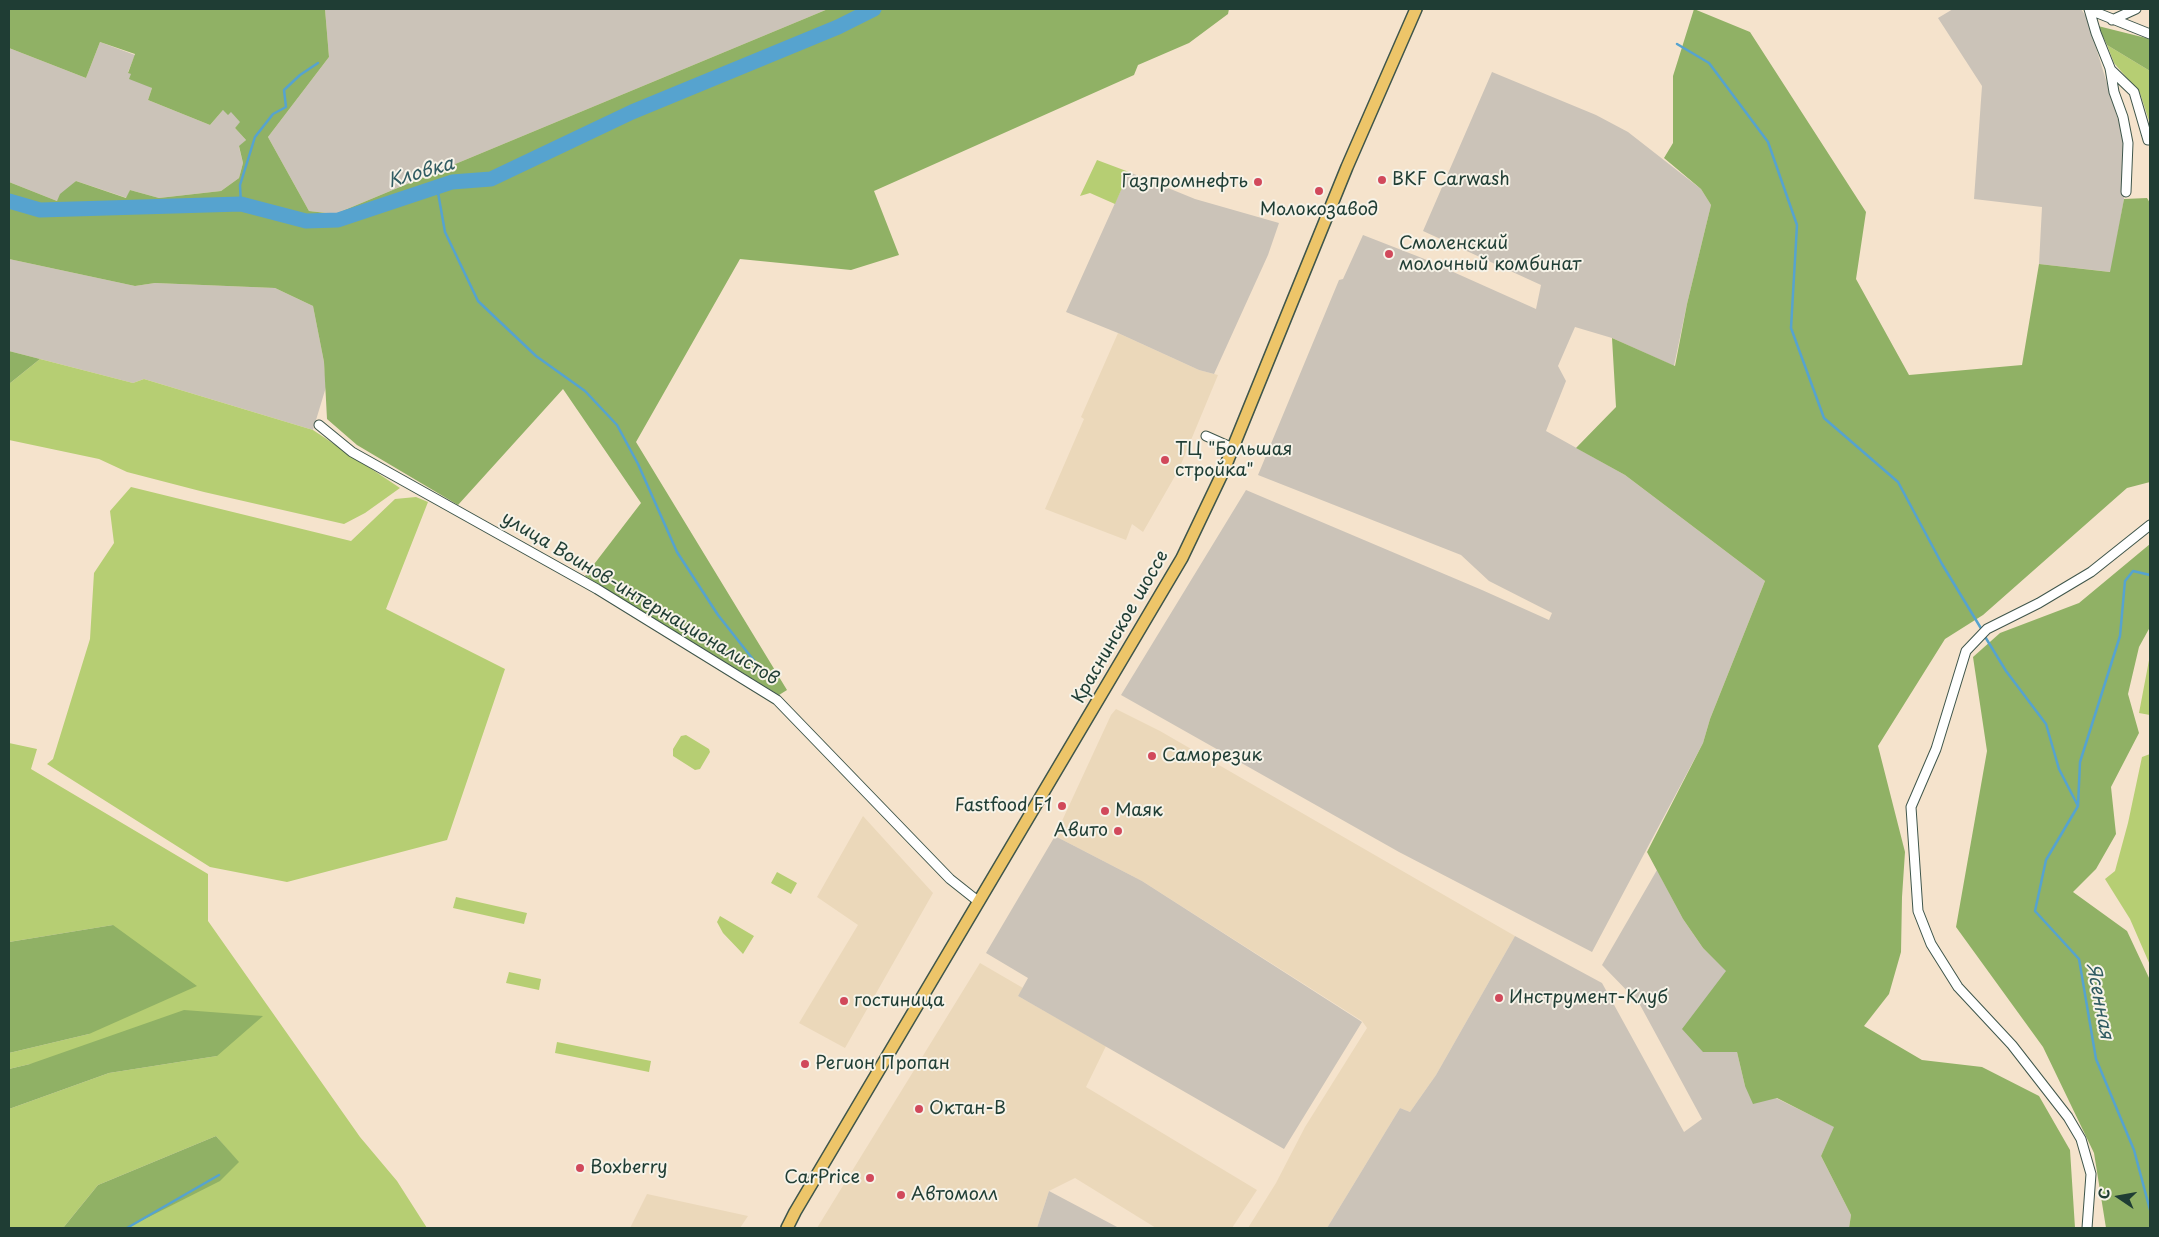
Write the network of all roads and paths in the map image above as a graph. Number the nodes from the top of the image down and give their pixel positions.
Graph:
1 (1416, 9) edge
2 (2090, 9) edge
3 (2136, 9) edge
4 (2112, 20) junction
5 (2150, 34) edge
6 (2110, 68) junction
7 (2150, 140) edge
8 (2126, 192) dead end
9 (319, 425) dead end
10 (1206, 436) dead end
11 (1233, 448) junction
12 (2150, 525) edge
13 (979, 902) junction
14 (788, 1228) edge
15 (2087, 1228) edge

1 - 11 main road, Краснинское шоссе
2 - 4 street
2 - 6 street
3 - 4 street
4 - 5 street
6 - 7 street
6 - 8 street
9 - 13 street, улица Воинов-интернационалистов
10 - 11 street
11 - 13 main road, Краснинское шоссе
12 - 15 street
13 - 14 main road, Краснинское шоссе

